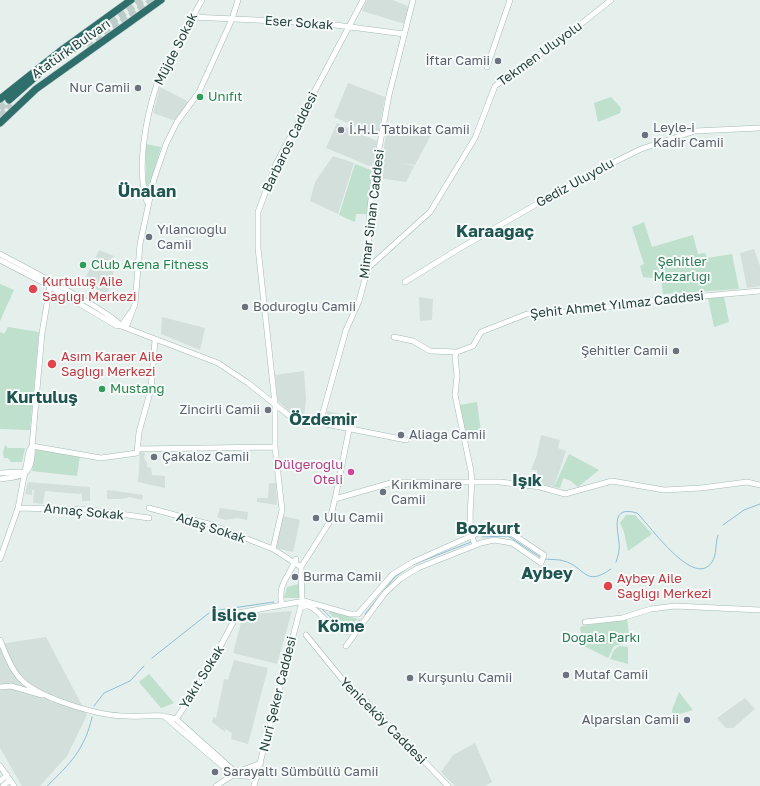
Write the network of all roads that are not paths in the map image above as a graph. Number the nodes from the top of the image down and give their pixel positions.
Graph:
1 (131, 0) edge
2 (161, 0) edge
3 (202, 0) edge
4 (238, 0) edge
5 (363, 0) edge
6 (413, 0) edge
7 (510, 0) edge
8 (611, 0) edge
9 (192, 17) junction
10 (232, 19) junction
11 (349, 27) junction
12 (404, 34) junction
13 (86, 44) tunnel mouth
14 (487, 67) dead end
15 (0, 99) tunnel mouth
16 (11, 102) tunnel mouth
17 (0, 123) edge
18 (760, 128) edge
19 (148, 202) junction
20 (0, 254) edge
21 (0, 260) edge
22 (368, 268) junction
23 (405, 282) dead end
24 (50, 286) junction
25 (760, 291) edge
26 (121, 326) junction
27 (394, 337) dead end
28 (156, 340) junction
29 (457, 352) junction
30 (276, 404) junction
31 (320, 424) junction
32 (349, 430) junction
33 (406, 440) dead end
34 (32, 446) junction
35 (275, 447) junction
36 (137, 451) junction
37 (0, 473) edge
38 (24, 474) junction
39 (0, 479) edge
40 (472, 481) junction
41 (760, 485) edge
42 (335, 499) junction
43 (18, 508) junction
44 (149, 508) dead end
45 (149, 518) dead end
46 (478, 534) junction
47 (472, 537) junction
48 (481, 543) junction
49 (475, 545) junction
50 (273, 548) junction
51 (0, 559) edge
52 (295, 561) junction
53 (302, 565) junction
54 (302, 602) junction
55 (282, 605) junction
56 (313, 605) junction
57 (300, 608) junction
58 (760, 610) edge
59 (358, 614) junction
60 (365, 620) junction
61 (585, 622) dead end
62 (358, 627) junction
63 (306, 635) dead end
64 (0, 640) edge
65 (346, 646) dead end
66 (18, 676) junction
67 (11, 686) junction
68 (0, 687) edge
69 (48, 697) junction
70 (164, 715) junction
71 (176, 719) junction
72 (260, 763) junction
73 (0, 766) edge
74 (6, 775) junction
75 (233, 775) junction
76 (257, 777) junction
77 (10, 780) junction
78 (0, 781) edge
79 (3, 786) edge
80 (14, 786) edge
81 (216, 786) edge
82 (254, 786) edge
83 (448, 786) edge

1 - 15 highway, Atatürk Bulvarı
2 - 17 highway, Atatürk Bulvarı
3 - 9 street, Müjde Sokak
4 - 10 street
5 - 11 street, Barbaros Caddesi
6 - 12 street, Mimar Sinan Caddesi
7 - 14 street
8 - 22 street, Tekmen Uluyolu
9 - 10 street, Eser Sokak
9 - 19 street, Müjde Sokak
10 - 11 street, Eser Sokak
10 - 19 street
11 - 12 street, Eser Sokak
11 - 30 street, Barbaros Caddesi
12 - 22 street, Mimar Sinan Caddesi
13 - 16 highway, Atatürk Bulvarı
18 - 23 street, Gediz Uluyolu
19 - 26 street, Müjde Sokak
20 - 26 street
21 - 24 street
22 - 31 street, Mimar Sinan Caddesi
24 - 26 street
24 - 34 street
25 - 29 street, Şehit Ahmet Yılmaz Caddesi
26 - 28 street
27 - 29 street, Şehit Ahmet Yılmaz Caddesi
28 - 30 street
28 - 36 street
29 - 40 street
30 - 31 street
30 - 35 street, Barbaros Caddesi
31 - 32 street
32 - 33 street
32 - 42 street
34 - 36 street
34 - 38 street
35 - 36 street
35 - 50 street, Barbaros Caddesi
37 - 38 street
38 - 39 street
38 - 43 street
40 - 41 street
40 - 42 street
40 - 47 street
42 - 53 street
43 - 45 street, Annaç Sokak
43 - 51 street
44 - 50 street, Adaş Sokak
46 - 47 street
46 - 48 street
46 - 48 street
47 - 49 street
47 - 59 street
48 - 49 street
49 - 60 street
50 - 52 street, Adaş Sokak
52 - 53 street, Adaş Sokak
52 - 55 street
53 - 54 street
54 - 55 street
54 - 56 street
54 - 57 street, Nuri Şeker Caddesi
55 - 71 street, Yakıt Sokak
56 - 57 street
56 - 59 street
56 - 62 street
57 - 72 street, Nuri Şeker Caddesi
58 - 61 street
59 - 60 street
60 - 62 street
62 - 65 street
63 - 83 street, Yeniceköy Caddesi
64 - 66 street
66 - 67 street
66 - 69 street
67 - 68 street
67 - 69 street
69 - 70 street
70 - 71 street
70 - 75 street
71 - 72 street
72 - 76 street, Nuri Şeker Caddesi
73 - 74 street
74 - 77 street
74 - 78 street
75 - 76 street
75 - 81 street
76 - 82 street, Nuri Şeker Caddesi
77 - 79 street
77 - 80 street

